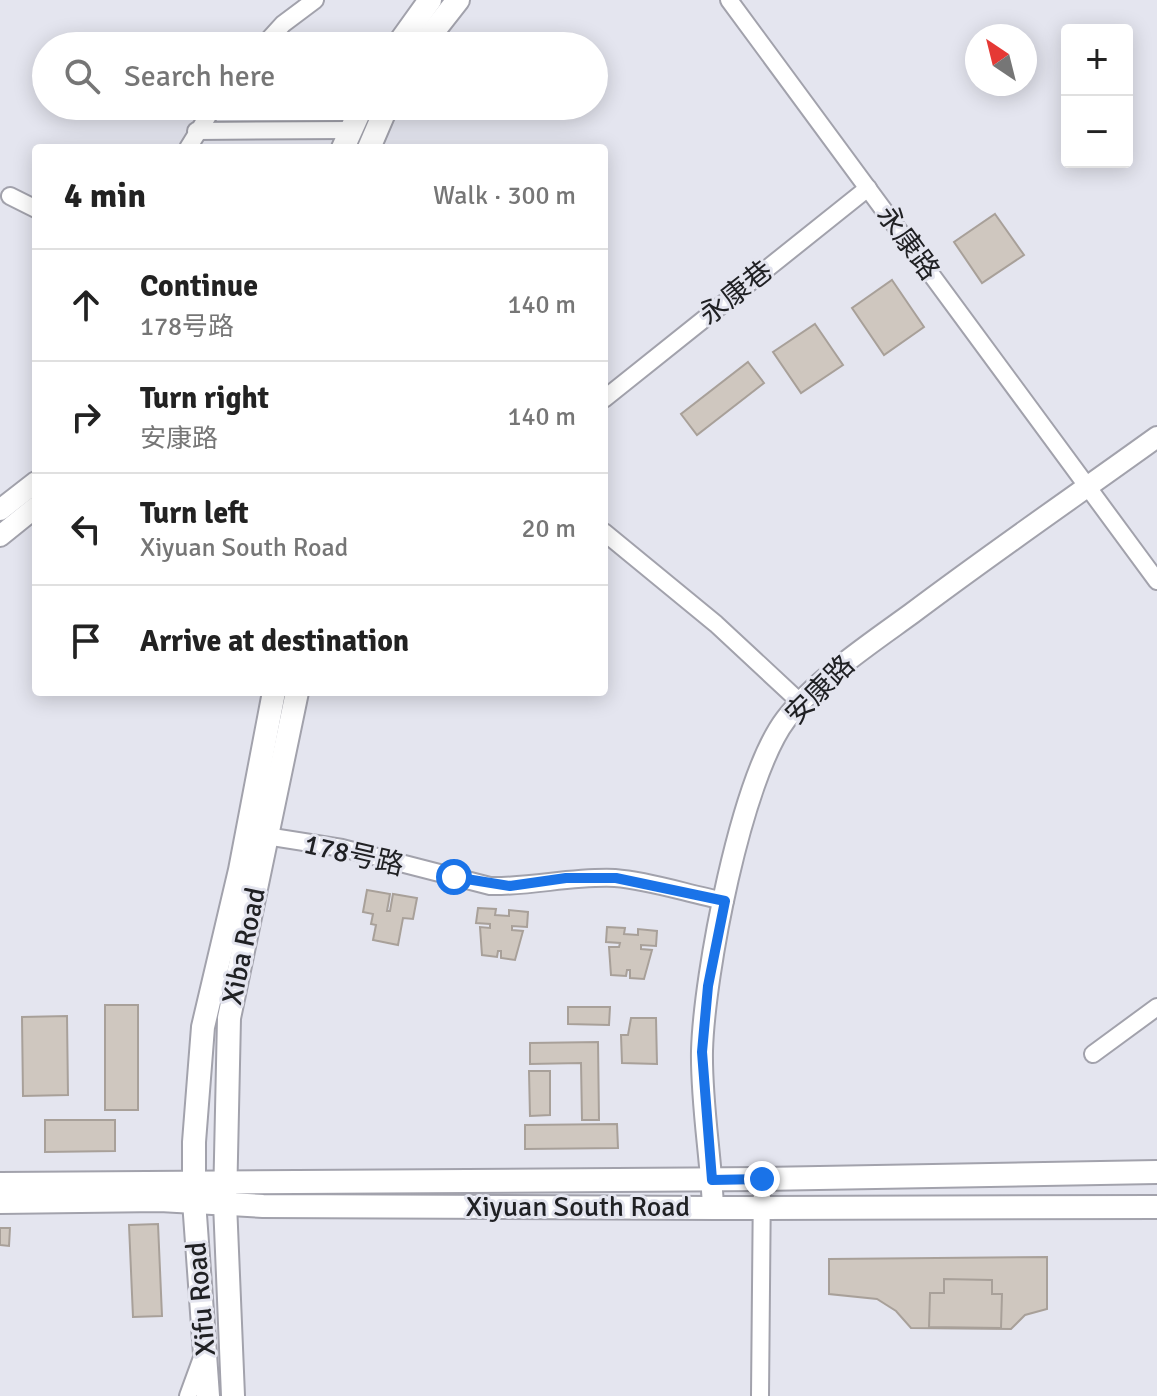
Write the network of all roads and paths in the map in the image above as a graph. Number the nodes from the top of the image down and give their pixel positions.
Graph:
1 (315, 0) edge
2 (430, 0) edge
3 (458, 0) edge
4 (729, 0) edge
5 (276, 32) edge
6 (407, 32) edge
7 (433, 32) edge
8 (204, 120) edge
9 (356, 120) edge
10 (381, 120) edge
11 (196, 131) junction
12 (347, 139) edge
13 (190, 144) edge
14 (371, 144) edge
15 (868, 188) junction
16 (10, 196) dead end
17 (32, 207) edge
18 (608, 396) edge
19 (1157, 437) edge
20 (32, 485) edge
21 (1088, 487) junction
22 (0, 510) edge
23 (32, 510) edge
24 (608, 535) edge
25 (0, 536) edge
26 (1157, 581) edge
27 (273, 696) edge
28 (296, 696) edge
29 (802, 704) junction
30 (266, 836) junction
31 (725, 901) junction
32 (1157, 1007) edge
33 (1093, 1054) dead end
34 (1157, 1172) edge
35 (762, 1179) junction
36 (712, 1180) junction
37 (0, 1184) edge
38 (194, 1192) junction
39 (226, 1193) junction
40 (0, 1202) edge
41 (1157, 1207) edge
42 (713, 1208) junction
43 (762, 1208) junction
44 (207, 1346) junction
45 (233, 1348) junction
46 (188, 1396) edge
47 (208, 1396) edge
48 (233, 1396) edge
49 (245, 1396) edge
50 (760, 1396) edge

1 - 5 street
2 - 6 main road
3 - 7 main road
4 - 15 street, 永康路
8 - 11 street
9 - 12 main road
10 - 14 main road
11 - 12 street
11 - 13 street
15 - 18 street, 永康巷
15 - 21 street, 永康路
16 - 17 street
19 - 21 street, 安康路
20 - 22 street
21 - 26 street, 永康路
21 - 29 street, 安康路
23 - 25 street
24 - 29 street
27 - 38 main road, Xiba Road
28 - 30 main road, Xiba Road
29 - 31 street, 安康路
30 - 31 street, 178号路
30 - 39 main road, Xiba Road
31 - 36 street, 安康路
32 - 33 street
34 - 35 main road, Xiyuan South Road
35 - 36 main road, Xiyuan South Road
35 - 43 street
36 - 39 main road, Xiyuan South Road
36 - 42 street, 安康路
37 - 38 main road, Xiyuan South Road
38 - 39 main road, Xiyuan South Road
38 - 40 main road, Xiyuan South Road
38 - 44 main road, Xifu Road
39 - 42 main road, Xiyuan South Road
39 - 45 main road, Xifu Road
41 - 43 main road, Xiyuan South Road
42 - 43 main road, Xiyuan South Road
43 - 50 street
44 - 46 street
44 - 47 main road, Xifu Road
45 - 48 main road, Xifu Road
45 - 49 street

